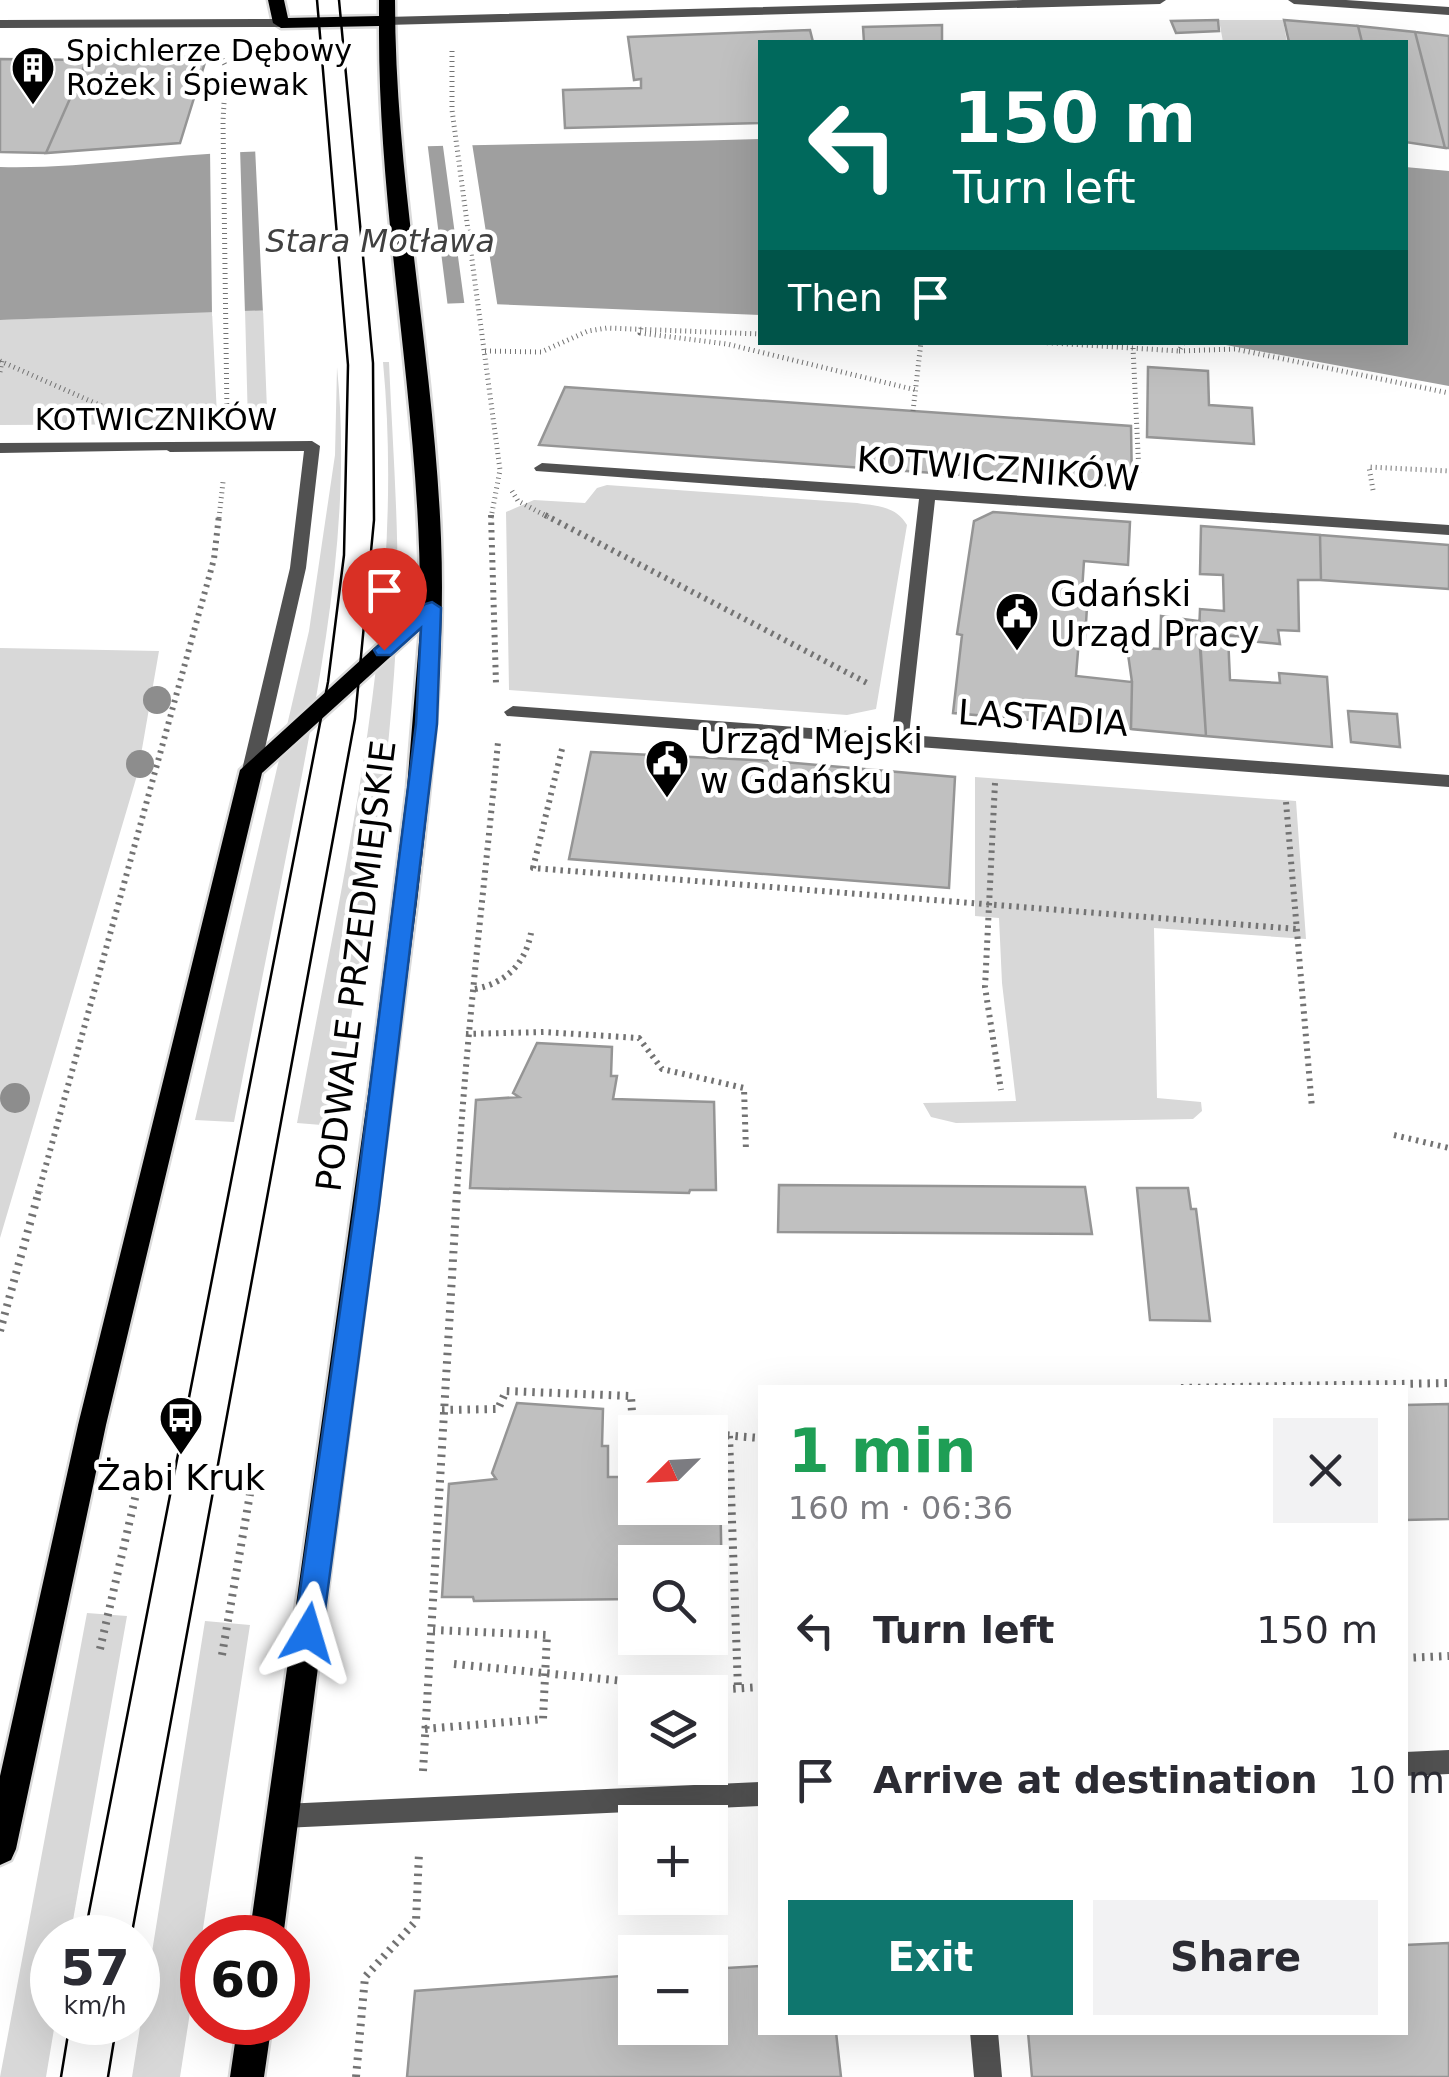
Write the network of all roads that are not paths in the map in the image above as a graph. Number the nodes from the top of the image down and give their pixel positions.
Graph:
1 (276, 0) edge
2 (387, 0) edge
3 (1105, 0) edge
4 (1160, 0) edge
5 (1294, 0) edge
6 (821, 4) edge
7 (1449, 11) edge
8 (386, 20) junction
9 (280, 23) junction
10 (0, 24) edge
11 (0, 448) edge
12 (542, 468) dead end
13 (928, 494) junction
14 (1449, 530) edge
15 (432, 608) junction
16 (513, 712) dead end
17 (900, 740) junction
18 (252, 770) junction
19 (1449, 781) edge
20 (1449, 1762) edge
21 (1408, 1764) edge
22 (758, 1794) edge
23 (283, 1816) junction
24 (2, 1830) edge
25 (269, 1915) edge
26 (984, 2035) edge
27 (252, 2045) edge
28 (247, 2077) edge
29 (988, 2077) edge

1 - 9 main road
2 - 8 main road, PODWALE PRZEDMIEJSKIE
3 - 4 street
3 - 6 street
5 - 7 street
6 - 8 street
8 - 9 main road
8 - 15 main road, PODWALE PRZEDMIEJSKIE
9 - 10 street
11 - 18 street, KOTWICZNIKÓW
12 - 13 street, KOTWICZNIKÓW
13 - 14 street, KOTWICZNIKÓW
13 - 17 street
15 - 18 main road
15 - 23 main road, PODWALE PRZEDMIEJSKIE
16 - 17 street, LASTADIA
17 - 19 street, LASTADIA
18 - 24 main road
20 - 21 street
22 - 23 street
23 - 25 main road, PODWALE PRZEDMIEJSKIE
26 - 29 street
27 - 28 main road

